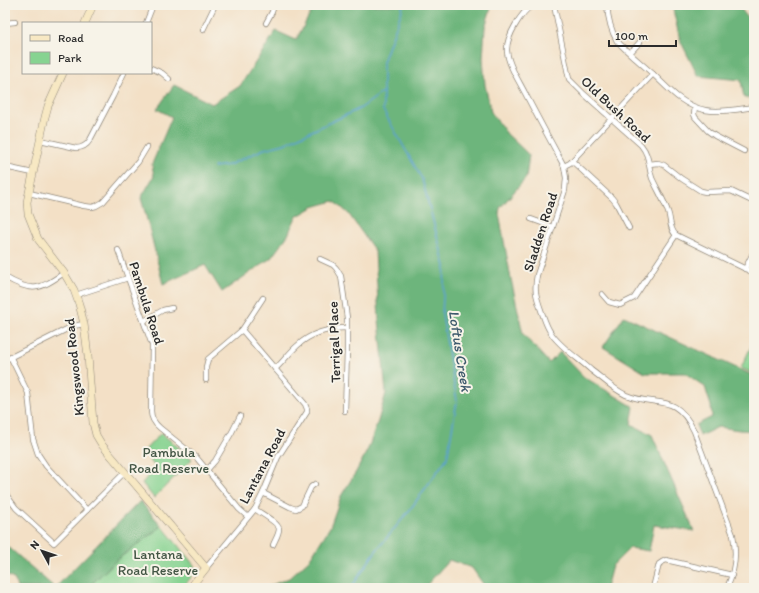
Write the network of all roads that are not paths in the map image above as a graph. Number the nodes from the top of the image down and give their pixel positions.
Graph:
1 (93, 5) edge
2 (153, 5) edge
3 (215, 5) edge
4 (274, 5) edge
5 (533, 5) edge
6 (554, 5) edge
7 (607, 5) edge
8 (5, 22) edge
9 (16, 22) dead end
10 (85, 22) edge
11 (146, 22) edge
12 (266, 23) dead end
13 (203, 30) dead end
14 (640, 42) dead end
15 (630, 53) junction
16 (152, 68) edge
17 (63, 74) edge
18 (124, 74) edge
19 (653, 74) junction
20 (169, 79) dead end
21 (695, 107) junction
22 (754, 107) edge
23 (611, 118) junction
24 (40, 140) junction
25 (147, 147) dead end
26 (744, 150) dead end
27 (572, 161) junction
28 (649, 164) junction
29 (564, 166) junction
30 (5, 167) edge
31 (33, 173) junction
32 (29, 193) junction
33 (754, 202) edge
34 (531, 219) dead end
35 (553, 227) junction
36 (629, 228) dead end
37 (676, 235) junction
38 (118, 250) dead end
39 (754, 251) edge
40 (320, 259) dead end
41 (745, 269) junction
42 (64, 273) junction
43 (754, 273) edge
44 (5, 277) edge
45 (128, 278) junction
46 (602, 294) dead end
47 (76, 295) junction
48 (263, 298) dead end
49 (172, 308) dead end
50 (144, 322) junction
51 (84, 324) junction
52 (347, 328) junction
53 (242, 330) junction
54 (11, 358) junction
55 (5, 360) edge
56 (275, 369) junction
57 (206, 380) dead end
58 (345, 411) dead end
59 (240, 416) dead end
60 (206, 470) junction
61 (125, 472) junction
62 (315, 484) dead end
63 (5, 493) edge
64 (263, 493) junction
65 (255, 509) junction
66 (87, 510) junction
67 (248, 517) junction
68 (273, 545) dead end
69 (206, 568) junction
70 (732, 574) junction
71 (190, 588) edge
72 (653, 588) edge
73 (727, 588) edge

1 - 10 street
2 - 11 street
3 - 13 street
4 - 12 street
5 - 29 street, Sladden Road
6 - 23 street, Old Bush Road
7 - 15 street
8 - 9 street
14 - 15 street
15 - 19 street
16 - 20 street
17 - 24 street, Kingswood Road
18 - 24 street
19 - 21 street
19 - 23 street
21 - 22 street
21 - 26 street
23 - 27 street
23 - 28 street, Old Bush Road
24 - 31 street, Kingswood Road
25 - 32 street
27 - 29 street
27 - 36 street
28 - 33 street
28 - 37 street, Old Bush Road
29 - 35 street, Sladden Road
30 - 31 street
31 - 32 street, Kingswood Road
32 - 42 street, Kingswood Road
34 - 35 street
35 - 70 street, Sladden Road
37 - 41 street
37 - 46 street
38 - 45 street, Pambula Road
39 - 41 street
40 - 52 street, Terrigal Place
41 - 43 street
42 - 44 street
42 - 47 street, Kingswood Road
45 - 47 street
45 - 50 street, Pambula Road
47 - 51 street, Kingswood Road
48 - 53 street
49 - 50 street
50 - 60 street, Pambula Road
51 - 54 street
51 - 61 street, Kingswood Road
52 - 56 street
52 - 58 street, Terrigal Place
53 - 56 street
53 - 57 street
54 - 55 street
54 - 66 street
56 - 64 street, Lantana Road
59 - 60 street
60 - 67 street, Pambula Road
61 - 66 street
61 - 69 street, Kingswood Road
62 - 64 street
63 - 66 street
64 - 65 street, Lantana Road
65 - 67 street, Lantana Road
65 - 68 street
67 - 69 street, Lantana Road
69 - 71 street, Lantana Road
70 - 72 street
70 - 73 street, Sladden Road

